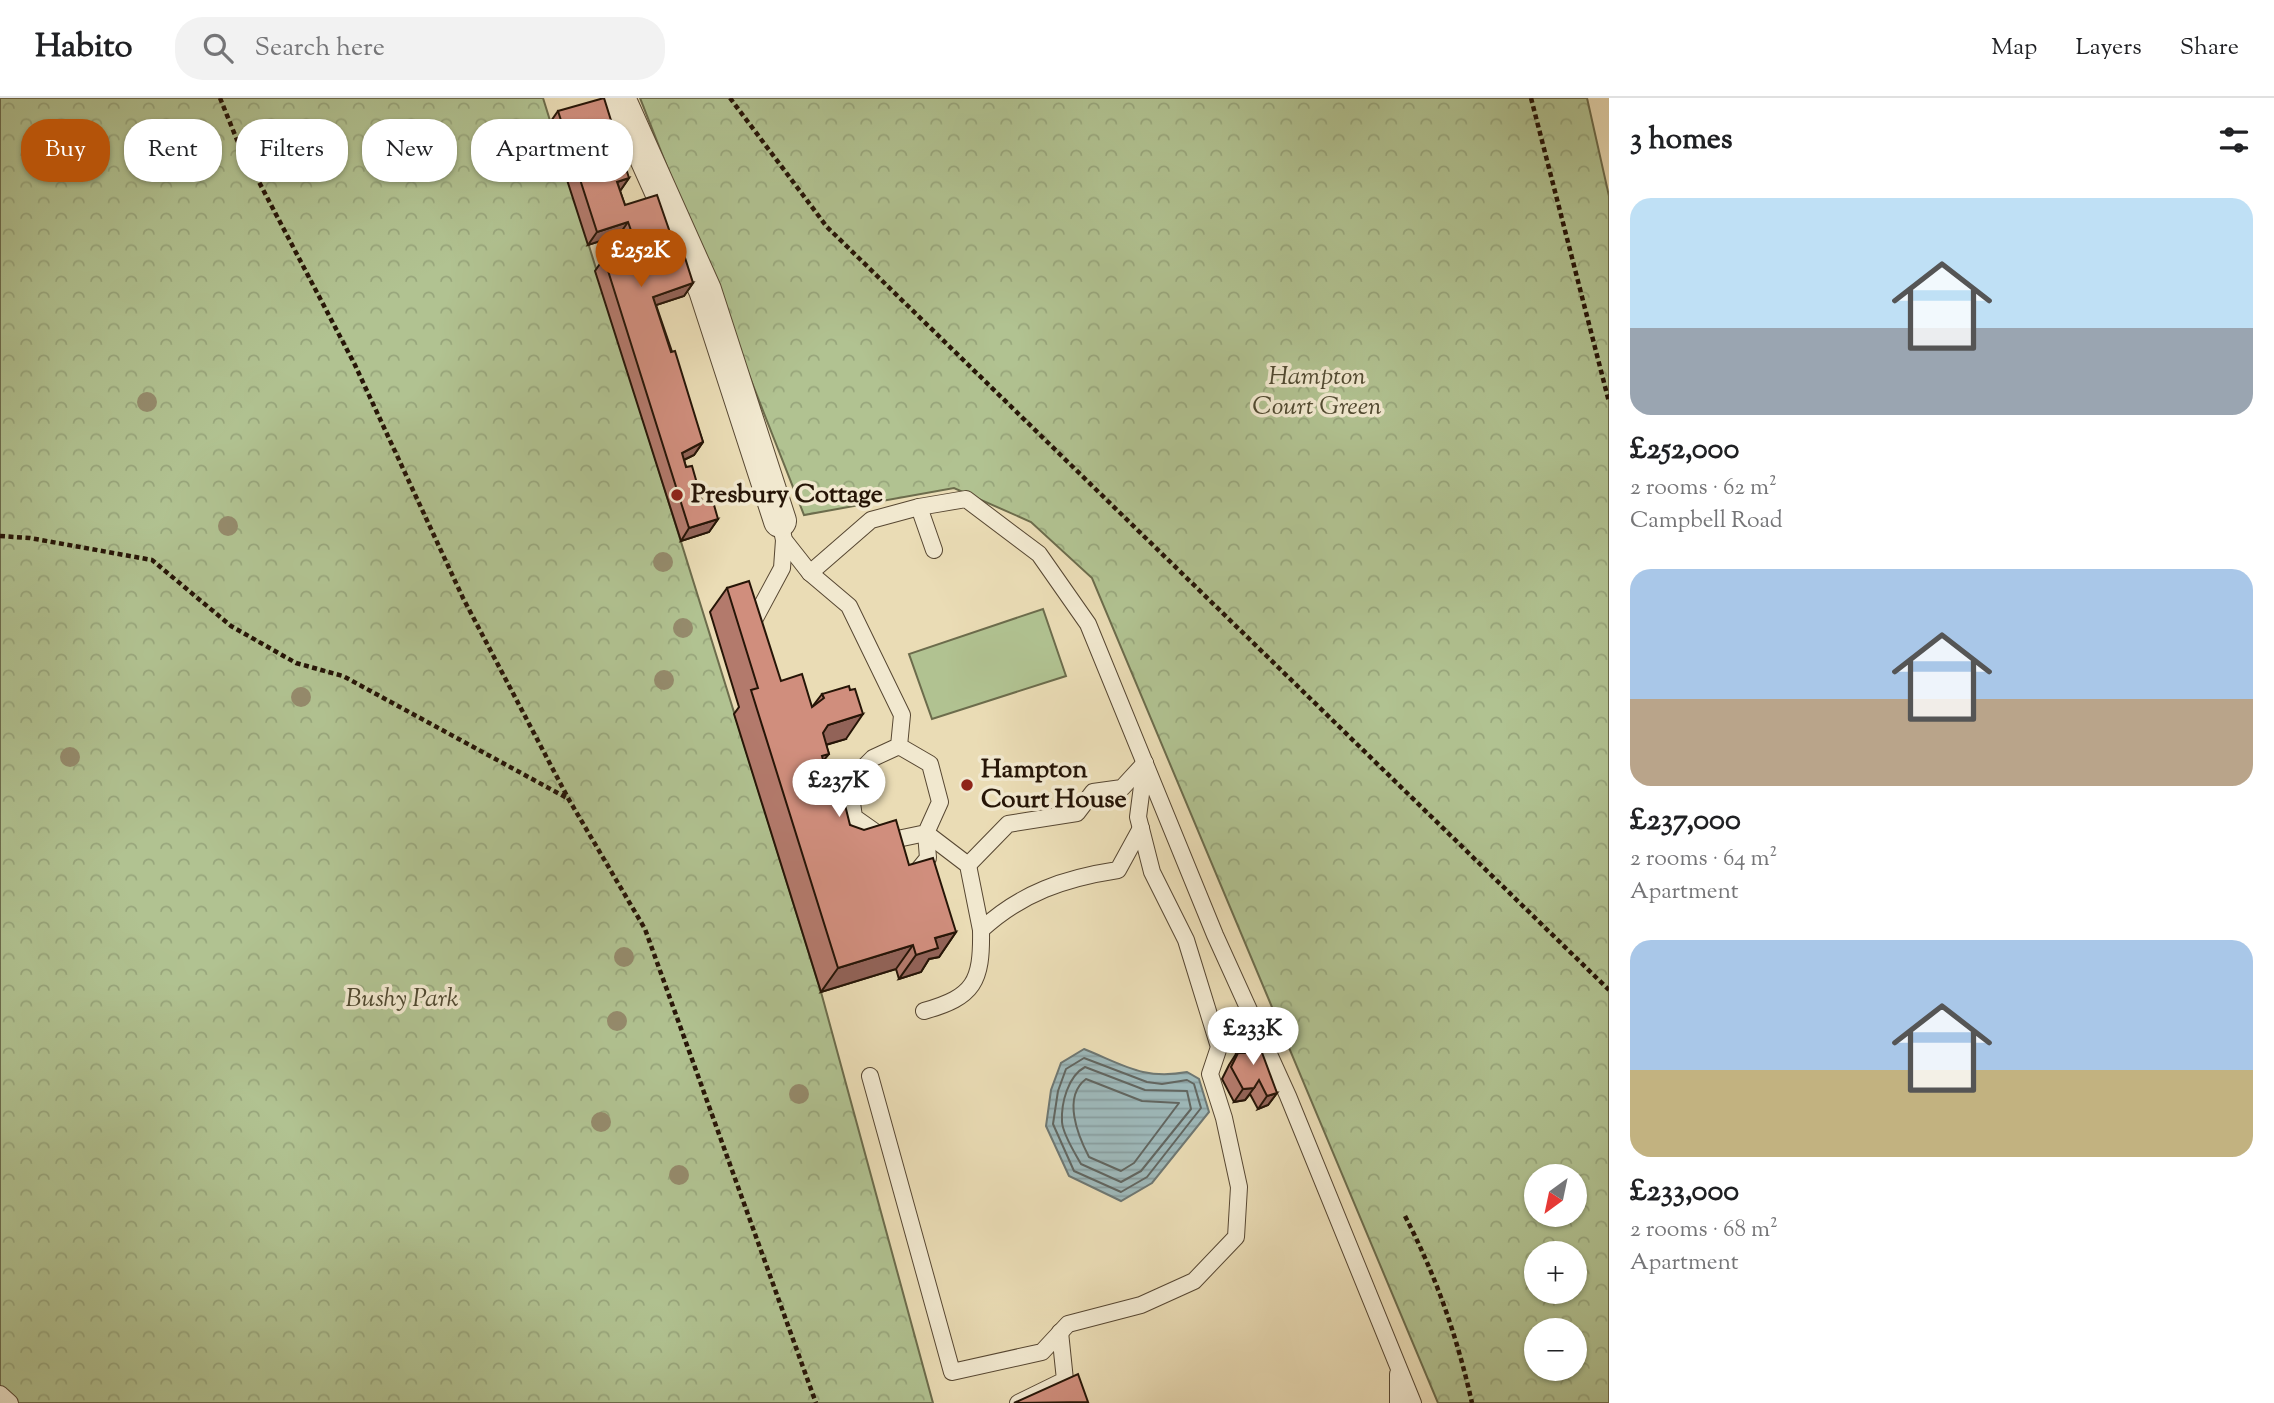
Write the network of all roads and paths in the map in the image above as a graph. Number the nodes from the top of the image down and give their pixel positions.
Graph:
1 (220, 98) edge
2 (619, 98) edge
3 (730, 98) edge
4 (1531, 98) edge
5 (1609, 402) edge
6 (919, 507) junction
7 (782, 530) junction
8 (0, 536) edge
9 (934, 550) dead end
10 (810, 573) junction
11 (761, 646) edge
12 (899, 746) junction
13 (1145, 763) junction
14 (568, 798) junction
15 (1141, 828) junction
16 (926, 833) junction
17 (894, 853) junction
18 (968, 866) junction
19 (981, 930) junction
20 (1609, 990) edge
21 (923, 1011) dead end
22 (870, 1076) dead end
23 (1405, 1216) dead end
24 (1060, 1332) junction
25 (1398, 1365) junction
26 (0, 1394) edge
27 (10, 1403) edge
28 (816, 1403) edge
29 (1018, 1403) edge
30 (1398, 1403) edge
31 (1413, 1403) edge
32 (1472, 1403) edge

1 - 14 path
2 - 7 street
3 - 20 path
4 - 5 path
6 - 9 lane
6 - 10 lane
6 - 13 lane
7 - 10 lane
7 - 11 lane
8 - 14 path
10 - 12 lane
12 - 16 lane
12 - 17 lane
13 - 15 lane
13 - 18 lane
13 - 25 lane
14 - 28 path
15 - 19 lane
15 - 24 lane
16 - 17 lane
16 - 17 lane
16 - 18 lane
18 - 19 lane
19 - 21 lane
22 - 24 lane
23 - 32 path
24 - 29 lane
25 - 30 lane
25 - 31 lane
26 - 27 lane

